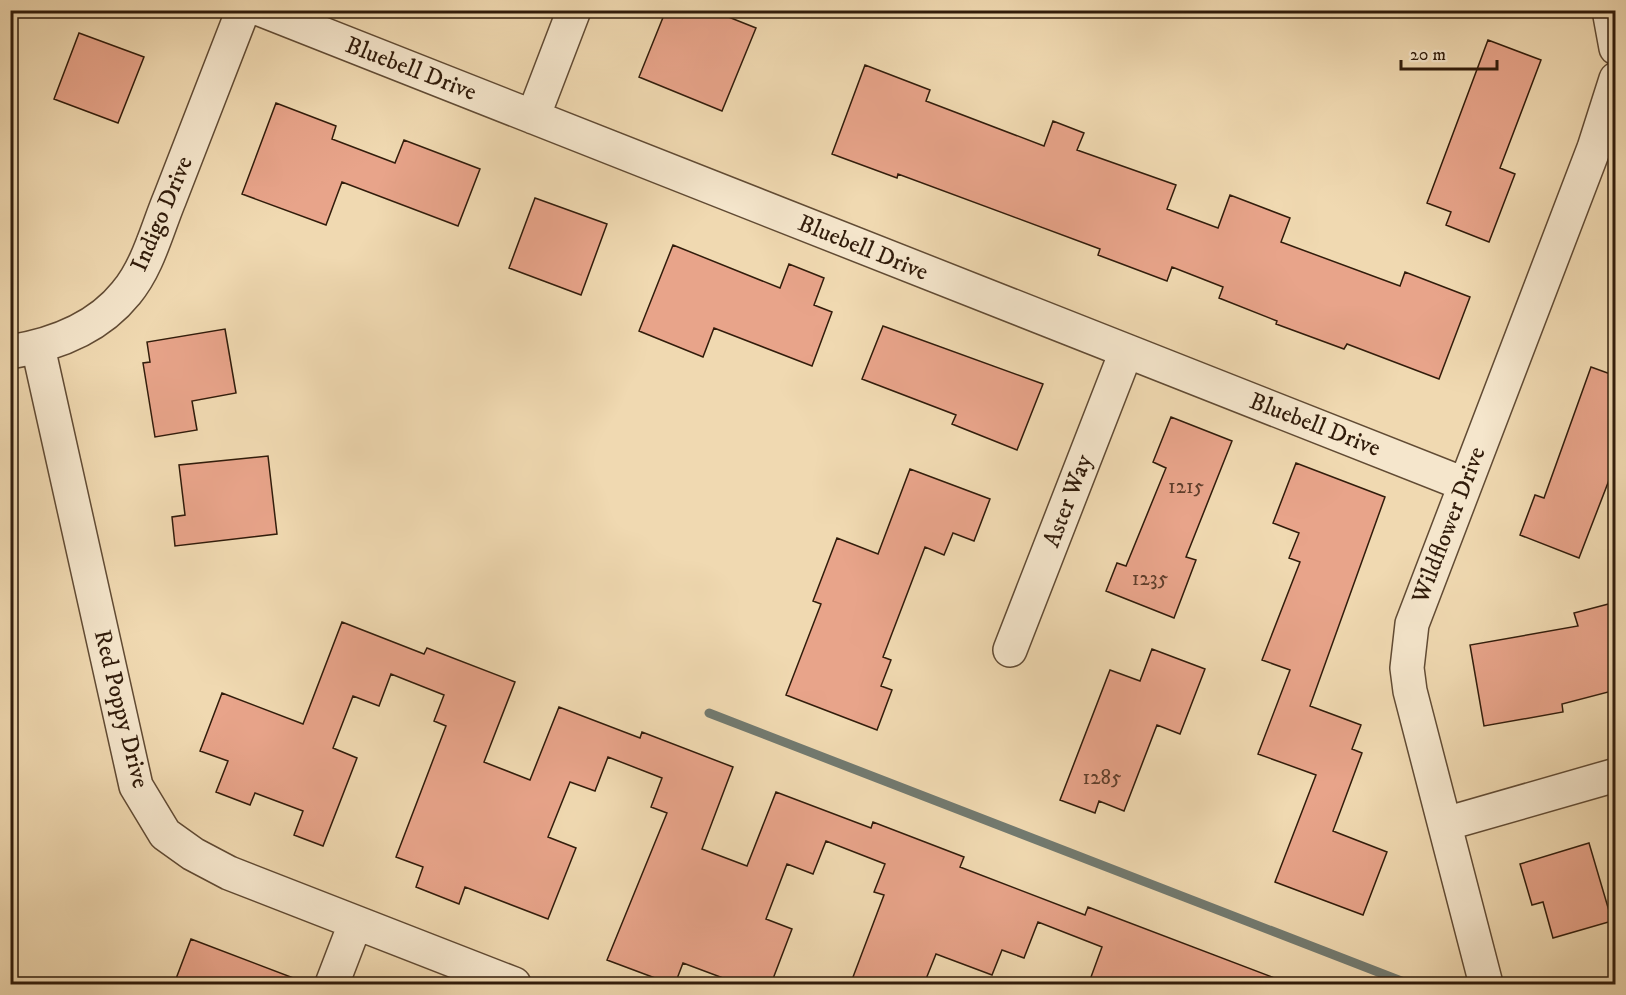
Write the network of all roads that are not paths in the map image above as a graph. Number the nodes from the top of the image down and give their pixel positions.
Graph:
1 (243, 10) edge
2 (262, 10) edge
3 (574, 10) edge
4 (1609, 10) edge
5 (1616, 48) edge
6 (1616, 80) edge
7 (533, 117) junction
8 (1605, 153) edge
9 (24, 350) edge
10 (1126, 352) junction
11 (1464, 484) junction
12 (1010, 650) dead end
13 (1616, 775) edge
14 (1445, 824) junction
15 (355, 924) junction
16 (332, 984) edge
17 (514, 984) edge
18 (1486, 984) edge

1 - 9 street, Indigo Drive
2 - 7 street, Bluebell Drive
3 - 7 street
4 - 5 street
6 - 8 street, Wildflower Drive
7 - 10 street, Bluebell Drive
8 - 11 street, Wildflower Drive
9 - 15 street, Red Poppy Drive
10 - 11 street, Bluebell Drive
10 - 12 street, Aster Way
11 - 14 street, Wildflower Drive
13 - 14 street
14 - 18 street, Wildflower Drive
15 - 16 street
15 - 17 street, Red Poppy Drive

